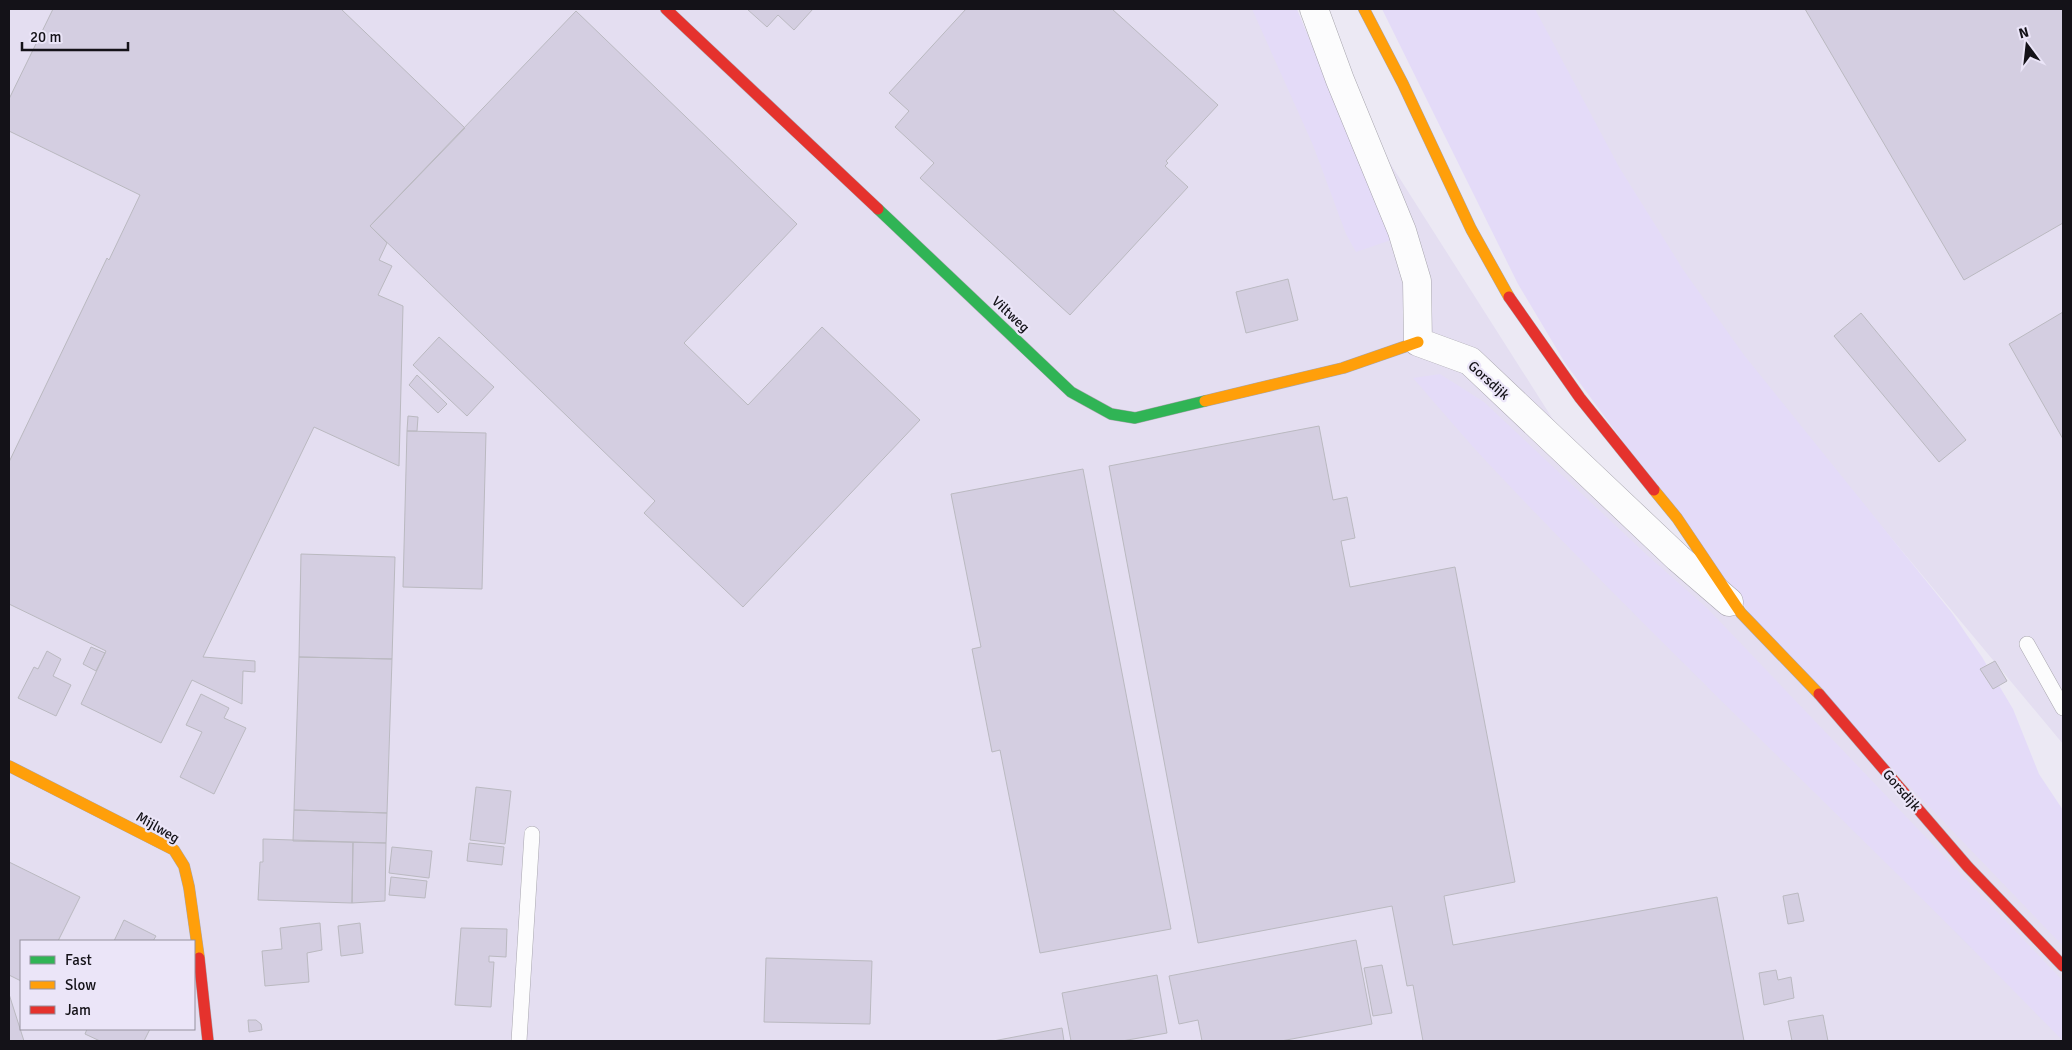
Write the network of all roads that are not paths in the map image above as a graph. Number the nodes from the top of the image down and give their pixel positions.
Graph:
1 (666, 9) edge
2 (1314, 9) edge
3 (1364, 9) edge
4 (1418, 342) junction
5 (1741, 613) junction
6 (2027, 644) dead end
7 (2063, 708) edge
8 (9, 766) edge
9 (532, 834) dead end
10 (2063, 966) edge
11 (208, 1041) edge
12 (519, 1041) edge

1 - 4 street, Viltweg
2 - 4 street
3 - 5 street, Gorsdijk
4 - 5 street, Gorsdijk
5 - 10 street, Gorsdijk
6 - 7 lane
8 - 11 street, Mijlweg
9 - 12 lane

